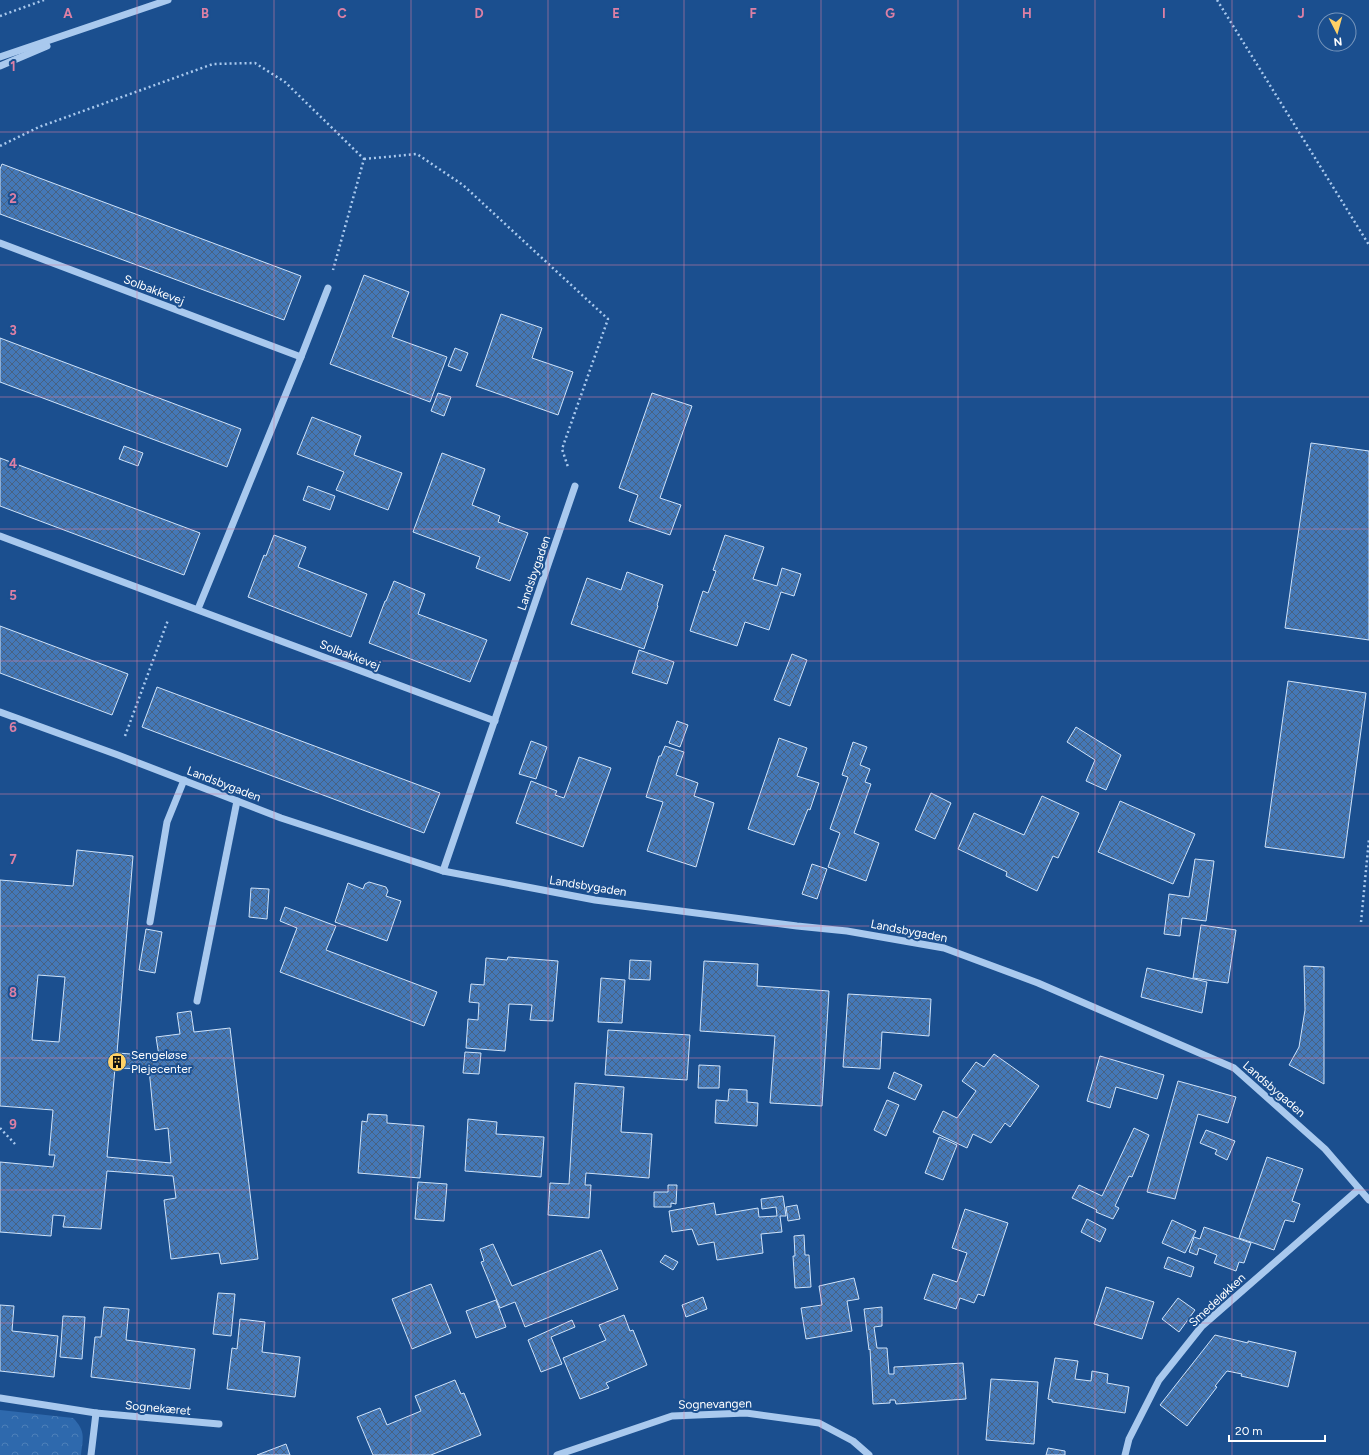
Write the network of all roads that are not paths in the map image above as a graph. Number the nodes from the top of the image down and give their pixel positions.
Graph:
1 (168, 0) edge
2 (102, 23) junction
3 (0, 57) edge
4 (0, 66) edge
5 (0, 243) edge
6 (328, 288) road end
7 (301, 357) junction
8 (575, 486) road end
9 (0, 536) edge
10 (198, 610) junction
11 (0, 712) edge
12 (495, 721) junction
13 (184, 780) junction
14 (237, 800) junction
15 (443, 871) junction
16 (150, 922) dead end
17 (197, 1001) dead end
18 (1359, 1189) junction
19 (1369, 1200) edge
20 (0, 1398) edge
21 (96, 1413) junction
22 (219, 1424) dead end
23 (91, 1455) edge
24 (557, 1455) edge
25 (869, 1455) edge
26 (1125, 1455) edge

1 - 2 street
2 - 3 street
2 - 4 street
5 - 7 street, Solbakkevej
6 - 7 street
7 - 10 street
8 - 12 street, Landsbygaden
9 - 10 street, Solbakkevej
10 - 12 street, Solbakkevej
11 - 13 street, Landsbygaden
12 - 15 street, Landsbygaden
13 - 14 street, Landsbygaden
13 - 16 street
14 - 15 street, Landsbygaden
14 - 17 street
15 - 18 street, Landsbygaden
18 - 19 street, Landsbygaden
18 - 26 street, Smedeløkken
20 - 21 street, Sognekæret
21 - 22 street, Sognekæret
21 - 23 street
24 - 25 street, Sognevangen

